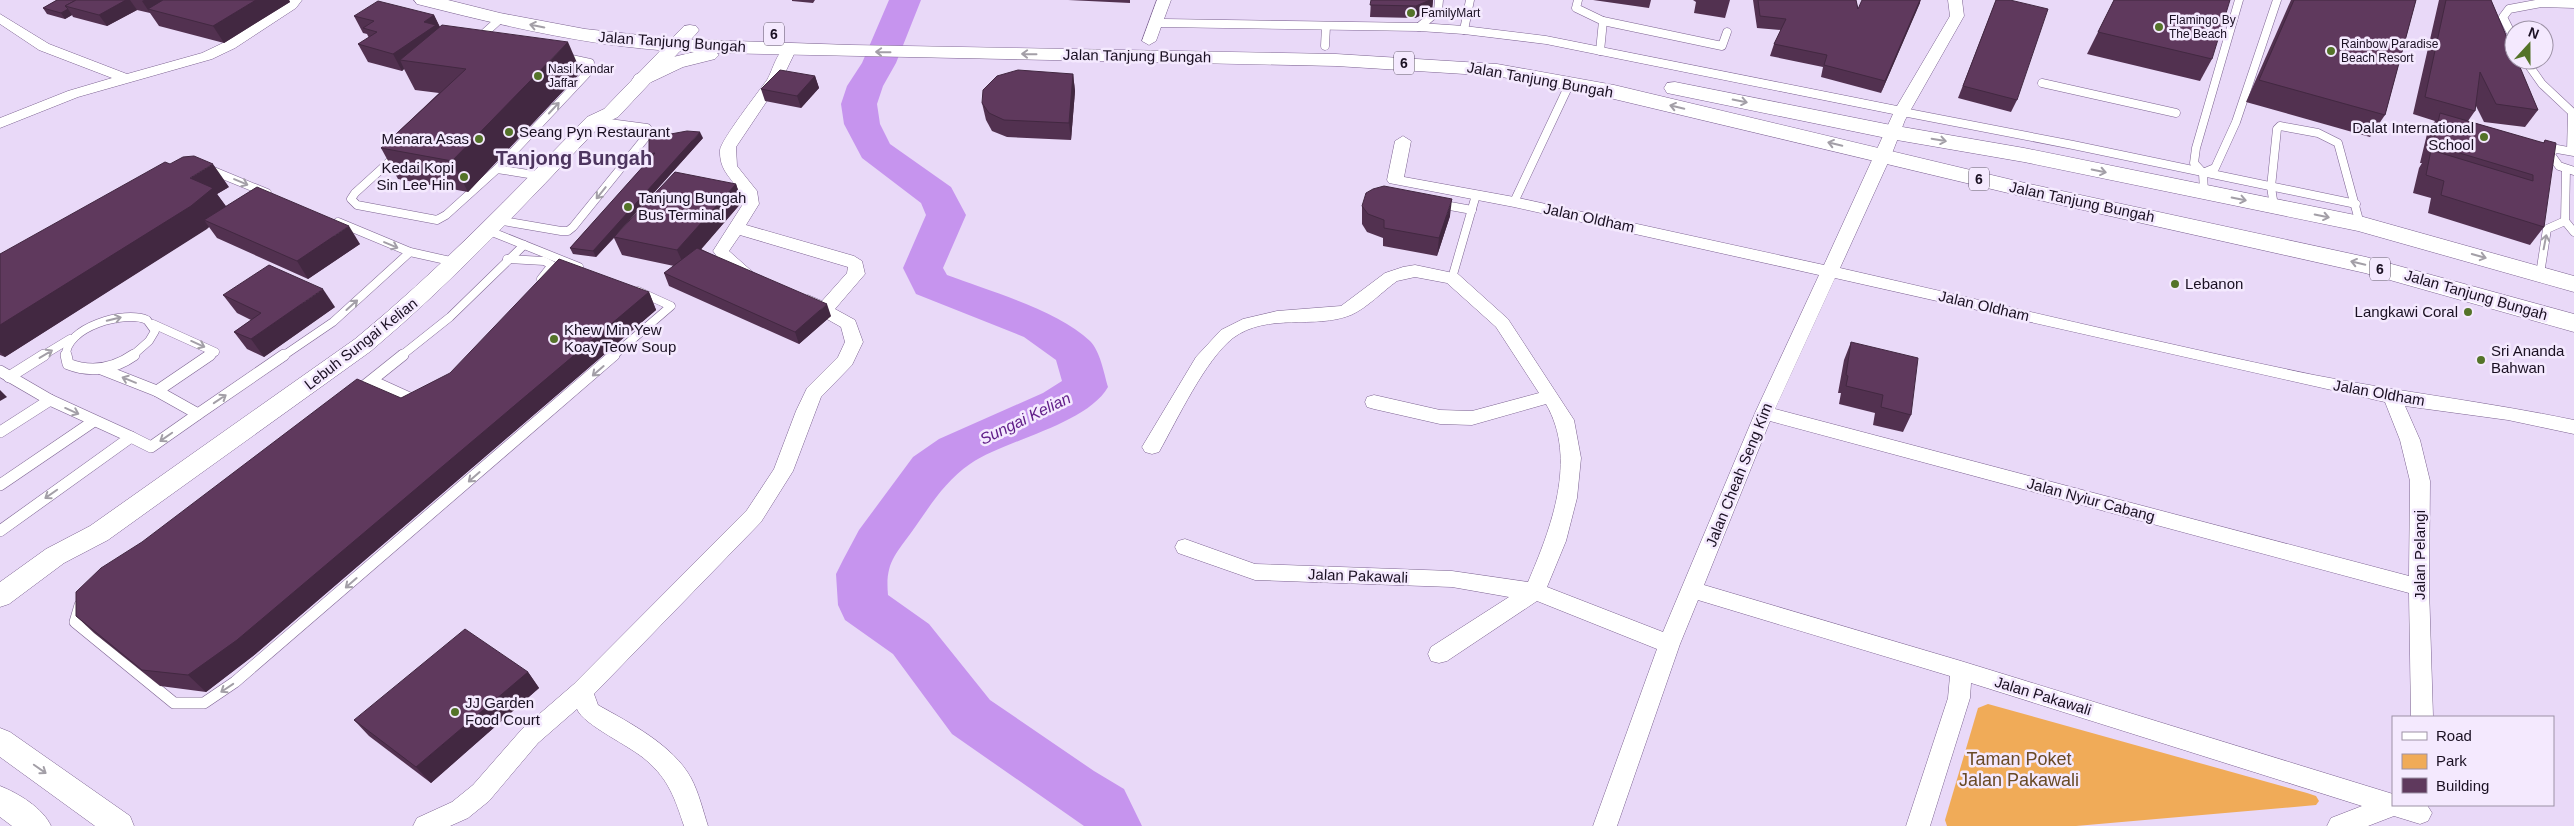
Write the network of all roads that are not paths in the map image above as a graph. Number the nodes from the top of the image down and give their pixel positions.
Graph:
1 (295, 0) edge
2 (424, 0) edge
3 (1164, 0) edge
4 (1439, 0) edge
5 (1470, 0) edge
6 (1578, 0) edge
7 (1954, 0) edge
8 (2239, 0) edge
9 (2277, 0) edge
10 (2574, 4) edge
11 (501, 10) edge
12 (0, 18) edge
13 (2504, 20) edge
14 (1603, 21) junction
15 (1419, 27) junction
16 (1464, 30) junction
17 (1152, 32) junction
18 (1727, 32) dead end
19 (585, 35) junction
20 (1325, 36) junction
21 (675, 37) junction
22 (854, 44) junction
23 (916, 45) junction
24 (481, 46) edge
25 (751, 48) junction
26 (789, 50) junction
27 (1600, 51) junction
28 (554, 56) edge
29 (2532, 70) edge
30 (632, 71) junction
31 (126, 79) junction
32 (1570, 83) junction
33 (2042, 83) dead end
34 (1903, 112) junction
35 (2176, 113) dead end
36 (2573, 113) edge
37 (594, 121) junction
38 (0, 123) edge
39 (1891, 132) junction
40 (1403, 141) dead end
41 (405, 148) edge
42 (2573, 152) edge
43 (1883, 156) junction
44 (199, 164) edge
45 (497, 169) junction
46 (2570, 170) edge
47 (540, 176) junction
48 (2204, 183) junction
49 (272, 195) edge
50 (2272, 196) junction
51 (1425, 202) edge
52 (1474, 202) junction
53 (1514, 202) junction
54 (2358, 214) junction
55 (328, 218) edge
56 (2565, 221) junction
57 (492, 225) junction
58 (736, 228) junction
59 (2574, 232) edge
60 (524, 245) junction
61 (410, 252) junction
62 (507, 259) junction
63 (455, 262) junction
64 (587, 270) edge
65 (1828, 271) junction
66 (2540, 274) junction
67 (1452, 278) junction
68 (762, 281) edge
69 (2574, 284) edge
70 (535, 286) edge
71 (632, 288) edge
72 (789, 293) edge
73 (825, 309) junction
74 (2574, 323) edge
75 (153, 324) junction
76 (82, 332) junction
77 (101, 368) junction
78 (5, 374) edge
79 (372, 381) junction
80 (157, 392) junction
81 (1551, 396) junction
82 (2392, 397) junction
83 (349, 398) edge
84 (50, 400) junction
85 (1374, 402) dead end
86 (427, 403) edge
87 (1764, 413) junction
88 (198, 414) junction
89 (94, 420) junction
90 (2574, 428) edge
91 (0, 432) edge
92 (131, 437) junction
93 (1152, 447) dead end
94 (0, 485) edge
95 (0, 531) edge
96 (99, 533) junction
97 (1185, 547) dead end
98 (2419, 587) junction
99 (1692, 590) junction
100 (1535, 591) junction
101 (0, 596) edge
102 (86, 597) edge
103 (0, 614) edge
104 (1669, 644) junction
105 (1439, 654) dead end
106 (1961, 670) junction
107 (582, 691) junction
108 (2422, 716) edge
109 (0, 741) edge
110 (0, 800) edge
111 (2392, 805) edge
112 (2392, 805) edge
113 (2396, 806) edge
114 (2420, 815) edge
115 (36, 826) edge
116 (120, 826) edge
117 (426, 826) edge
118 (696, 826) edge
119 (1605, 826) edge
120 (1918, 826) edge
121 (2339, 826) edge

1 - 31 street
2 - 11 main road, Jalan Tanjung Bungah / 6
3 - 17 street
4 - 15 lane
5 - 16 lane
6 - 14 lane
7 - 34 street, Jalan Cheah Seng Kim
8 - 48 lane
9 - 48 lane
10 - 13 lane
19 -> 11 main road, Jalan Tanjung Bungah / 6
11 - 21 main road, Jalan Tanjung Bungah / 6
11 - 24 lane
12 - 31 street
14 - 18 lane
14 - 27 lane
15 - 16 street
15 - 20 street
16 - 27 street
17 - 20 main road, Jalan Tanjung Bungah / 6
17 - 23 main road, Jalan Tanjung Bungah / 6
19 - 21 main road, Jalan Tanjung Bungah / 6
19 - 30 main road
20 -> 39 main road, Jalan Tanjung Bungah / 6
21 - 22 main road, Jalan Tanjung Bungah / 6
21 - 25 main road, Jalan Tanjung Bungah / 6
21 - 30 street, Lebuh Sungai Kelian
22 - 23 main road, Jalan Tanjung Bungah / 6
22 - 26 main road, Jalan Tanjung Bungah / 6
32 -> 23 main road, Jalan Tanjung Bungah / 6
25 - 26 main road, Jalan Tanjung Bungah / 6
25 - 30 main road
26 - 58 street
27 - 34 street
45 -> 28 lane
29 - 36 lane
30 - 37 street, Lebuh Sungai Kelian
31 - 38 street
43 -> 32 main road, Jalan Tanjung Bungah / 6
32 - 53 lane
33 - 35 lane
34 - 39 street, Jalan Cheah Seng Kim
34 - 48 lane
36 - 42 lane
37 - 47 street, Lebuh Sungai Kelian
37 -> 57 lane
39 - 43 street, Jalan Cheah Seng Kim
39 -> 48 main road, Jalan Tanjung Bungah / 6
40 - 52 street, Jalan Oldham
41 - 45 lane
42 - 46 lane
43 - 65 street, Jalan Cheah Seng Kim
74 -> 43 main road, Jalan Tanjung Bungah / 6
44 -> 49 lane
45 - 47 lane
46 - 56 lane
47 - 57 street, Lebuh Sungai Kelian
48 - 50 main road, Jalan Tanjung Bungah / 6
50 - 54 main road, Jalan Tanjung Bungah / 6
50 - 54 lane
51 - 52 lane
52 - 53 street, Jalan Oldham
52 - 67 lane
53 - 65 street, Jalan Oldham
54 -> 66 main road, Jalan Tanjung Bungah / 6
55 -> 61 lane
56 - 59 lane
66 -> 56 lane
57 - 60 lane
57 - 63 street, Lebuh Sungai Kelian
58 - 68 street
58 - 73 street
60 - 62 lane
60 - 64 lane
61 - 63 lane
88 -> 61 lane
62 - 70 lane
62 - 79 lane
63 - 96 street, Lebuh Sungai Kelian
65 - 82 street, Jalan Oldham
65 - 87 street, Jalan Cheah Seng Kim
66 - 69 main road, Jalan Tanjung Bungah / 6
67 - 81 street
67 - 93 street
71 -> 102 lane
72 - 73 street
73 - 107 street
76 -> 75 lane
75 - 77 lane
75 -> 80 lane
76 - 77 lane
78 -> 76 lane
80 -> 77 lane
78 - 84 lane
79 - 83 lane
79 - 86 lane
80 - 88 lane
81 - 85 street
81 - 100 street
82 - 90 street, Jalan Oldham
82 - 98 street, Jalan Pelangi
84 -> 89 lane
84 - 91 lane
87 - 98 street, Jalan Nyiur Cabang
87 - 99 street, Jalan Cheah Seng Kim
88 -> 92 lane
89 - 92 lane
89 - 94 lane
92 -> 95 lane
96 - 101 street
96 - 103 street
97 - 100 street, Jalan Pakawali
98 - 108 street, Jalan Pelangi
99 - 104 street, Jalan Cheah Seng Kim
99 - 106 street, Jalan Pakawali
100 - 104 street, Jalan Pakawali
100 - 105 street
104 - 119 street, Jalan Cheah Seng Kim
106 - 111 street, Jalan Pakawali
106 - 120 street
107 - 117 street
107 - 118 street
109 -> 116 street
110 - 115 street
112 - 121 street
113 - 114 street, Jalan Pakawali

